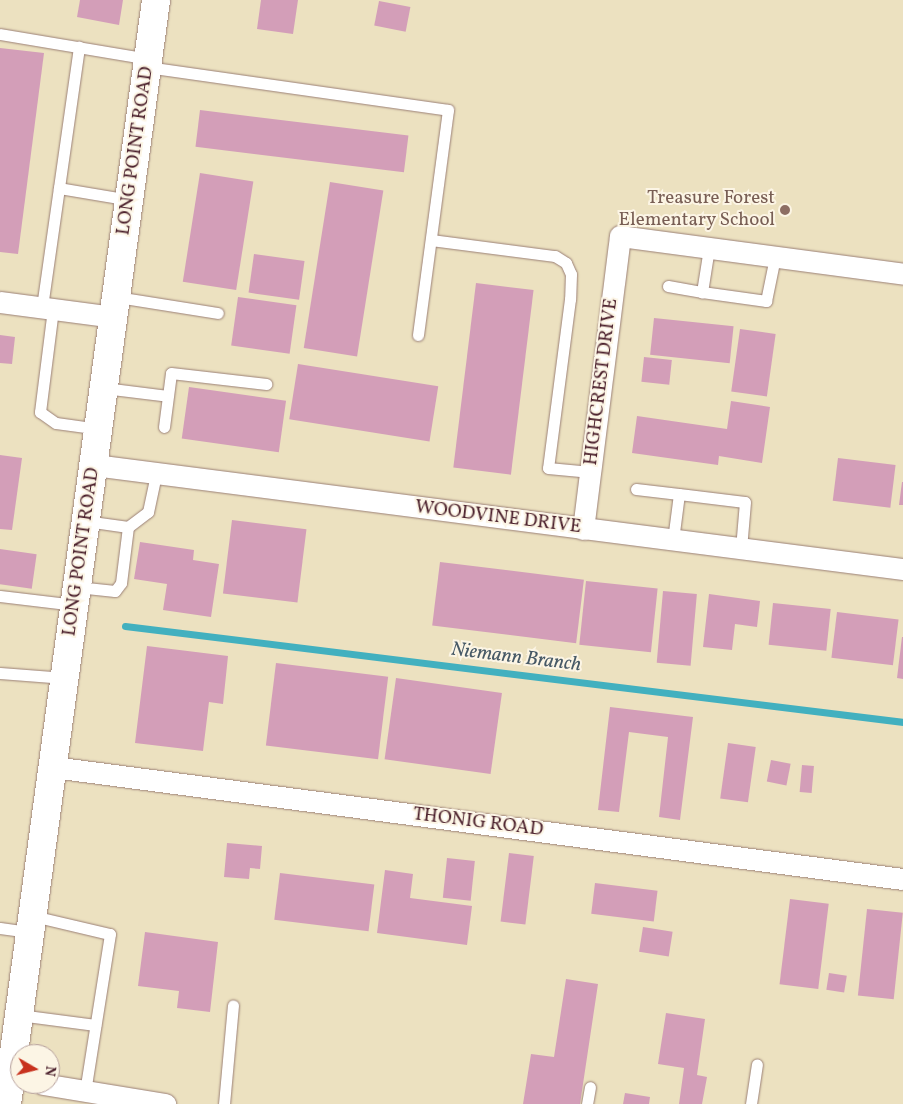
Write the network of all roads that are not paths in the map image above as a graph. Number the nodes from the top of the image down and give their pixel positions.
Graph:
1 (156, 0) edge
2 (0, 34) edge
3 (79, 48) junction
4 (148, 63) junction
5 (59, 188) junction
6 (130, 200) junction
7 (431, 240) junction
8 (710, 248) junction
9 (775, 257) junction
10 (903, 274) edge
11 (668, 286) dead end
12 (702, 292) junction
13 (0, 302) edge
14 (115, 307) junction
15 (48, 308) junction
16 (218, 313) dead end
17 (418, 335) dead end
18 (266, 384) dead end
19 (104, 388) junction
20 (168, 396) junction
21 (164, 427) dead end
22 (99, 429) junction
23 (94, 465) junction
24 (590, 472) junction
25 (156, 473) junction
26 (636, 489) dead end
27 (679, 494) junction
28 (86, 521) junction
29 (128, 527) junction
30 (583, 529) junction
31 (673, 540) junction
32 (741, 548) junction
33 (903, 569) edge
34 (0, 596) edge
35 (76, 596) junction
36 (0, 673) edge
37 (65, 678) junction
38 (53, 767) junction
39 (903, 878) edge
40 (31, 924) junction
41 (0, 928) edge
42 (233, 1005) dead end
43 (19, 1015) junction
44 (95, 1025) junction
45 (17, 1044) edge
46 (757, 1064) dead end
47 (60, 1087) edge
48 (590, 1087) dead end
49 (84, 1091) junction
50 (165, 1104) edge
51 (224, 1104) edge
52 (587, 1104) edge
53 (751, 1104) edge

1 - 4 main road, LONG POINT ROAD
2 - 3 lane
3 - 4 lane
3 - 5 lane
4 - 6 main road, LONG POINT ROAD
4 - 7 lane
5 - 6 lane
5 - 15 lane
6 - 14 main road, LONG POINT ROAD
7 - 17 lane
7 - 24 lane
8 - 9 street
8 - 12 lane
8 - 24 street, HIGHCREST DRIVE
9 - 10 street
9 - 12 lane
11 - 12 lane
13 - 15 street
14 - 15 street
14 - 16 lane
14 - 19 main road, LONG POINT ROAD
15 - 22 lane
18 - 20 lane
19 - 20 lane
19 - 22 main road, LONG POINT ROAD
20 - 21 lane
22 - 23 main road, LONG POINT ROAD
23 - 25 street, WOODVINE DRIVE
23 - 28 main road, LONG POINT ROAD
24 - 30 street, HIGHCREST DRIVE
25 - 29 lane
25 - 30 street, WOODVINE DRIVE
26 - 27 lane
27 - 31 lane
27 - 32 lane
28 - 29 lane
28 - 35 main road, LONG POINT ROAD
29 - 35 lane
30 - 31 street, WOODVINE DRIVE
31 - 32 street, WOODVINE DRIVE
32 - 33 street, WOODVINE DRIVE
34 - 35 lane
35 - 37 main road, LONG POINT ROAD
36 - 37 lane
37 - 38 main road, LONG POINT ROAD
38 - 39 street, THONIG ROAD
38 - 40 main road, LONG POINT ROAD
40 - 41 lane
40 - 43 main road, LONG POINT ROAD
40 - 44 lane
42 - 51 lane
43 - 44 lane
43 - 45 main road, LONG POINT ROAD
44 - 49 lane
46 - 53 lane
47 - 49 street
48 - 52 lane
49 - 50 street

